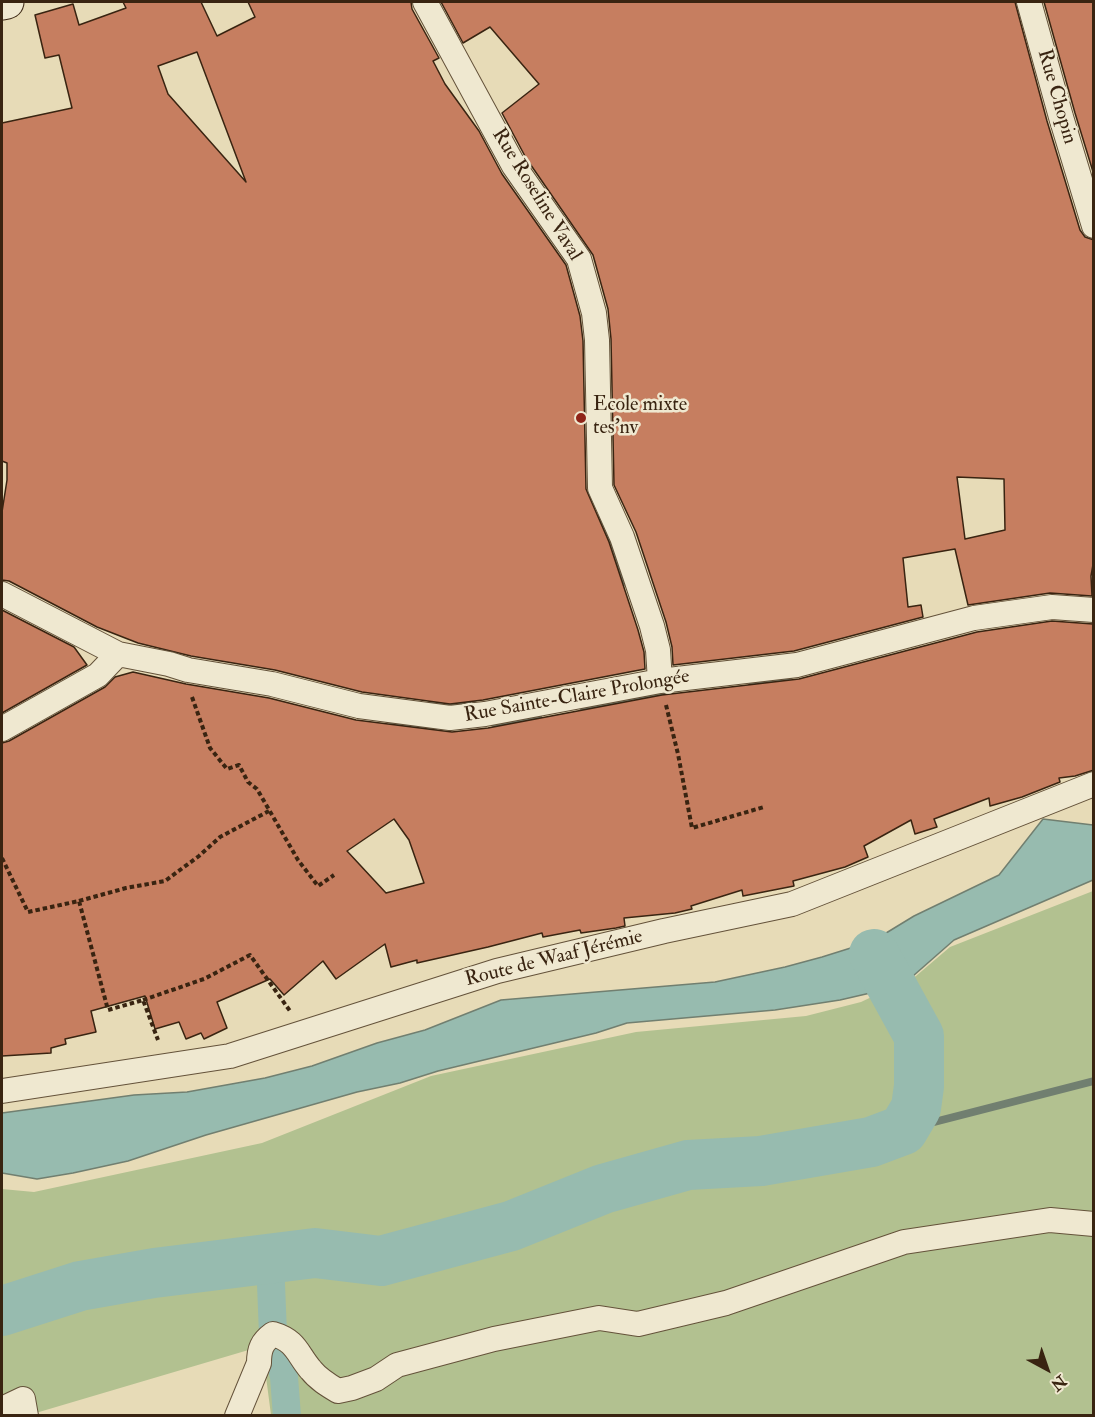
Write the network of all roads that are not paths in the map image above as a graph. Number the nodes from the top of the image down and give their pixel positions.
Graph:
1 (8, 2) edge
2 (425, 2) edge
3 (1029, 2) edge
4 (2, 3) edge
5 (1094, 226) edge
6 (2, 594) edge
7 (1094, 610) edge
8 (118, 654) junction
9 (660, 681) junction
10 (2, 729) edge
11 (1094, 784) edge
12 (2, 1091) edge
13 (1094, 1224) edge
14 (2, 1409) edge
15 (26, 1416) edge
16 (237, 1416) edge

1 - 4 street
2 - 9 street, Rue Roseline Vaval
3 - 5 street, Rue Chopin
6 - 8 street, Rue Sainte-Claire Prolongée
7 - 9 street, Rue Sainte-Claire Prolongée
8 - 9 street, Rue Sainte-Claire Prolongée
8 - 10 street
11 - 12 street, Route de Waaf Jérémie
13 - 16 street
14 - 15 street

